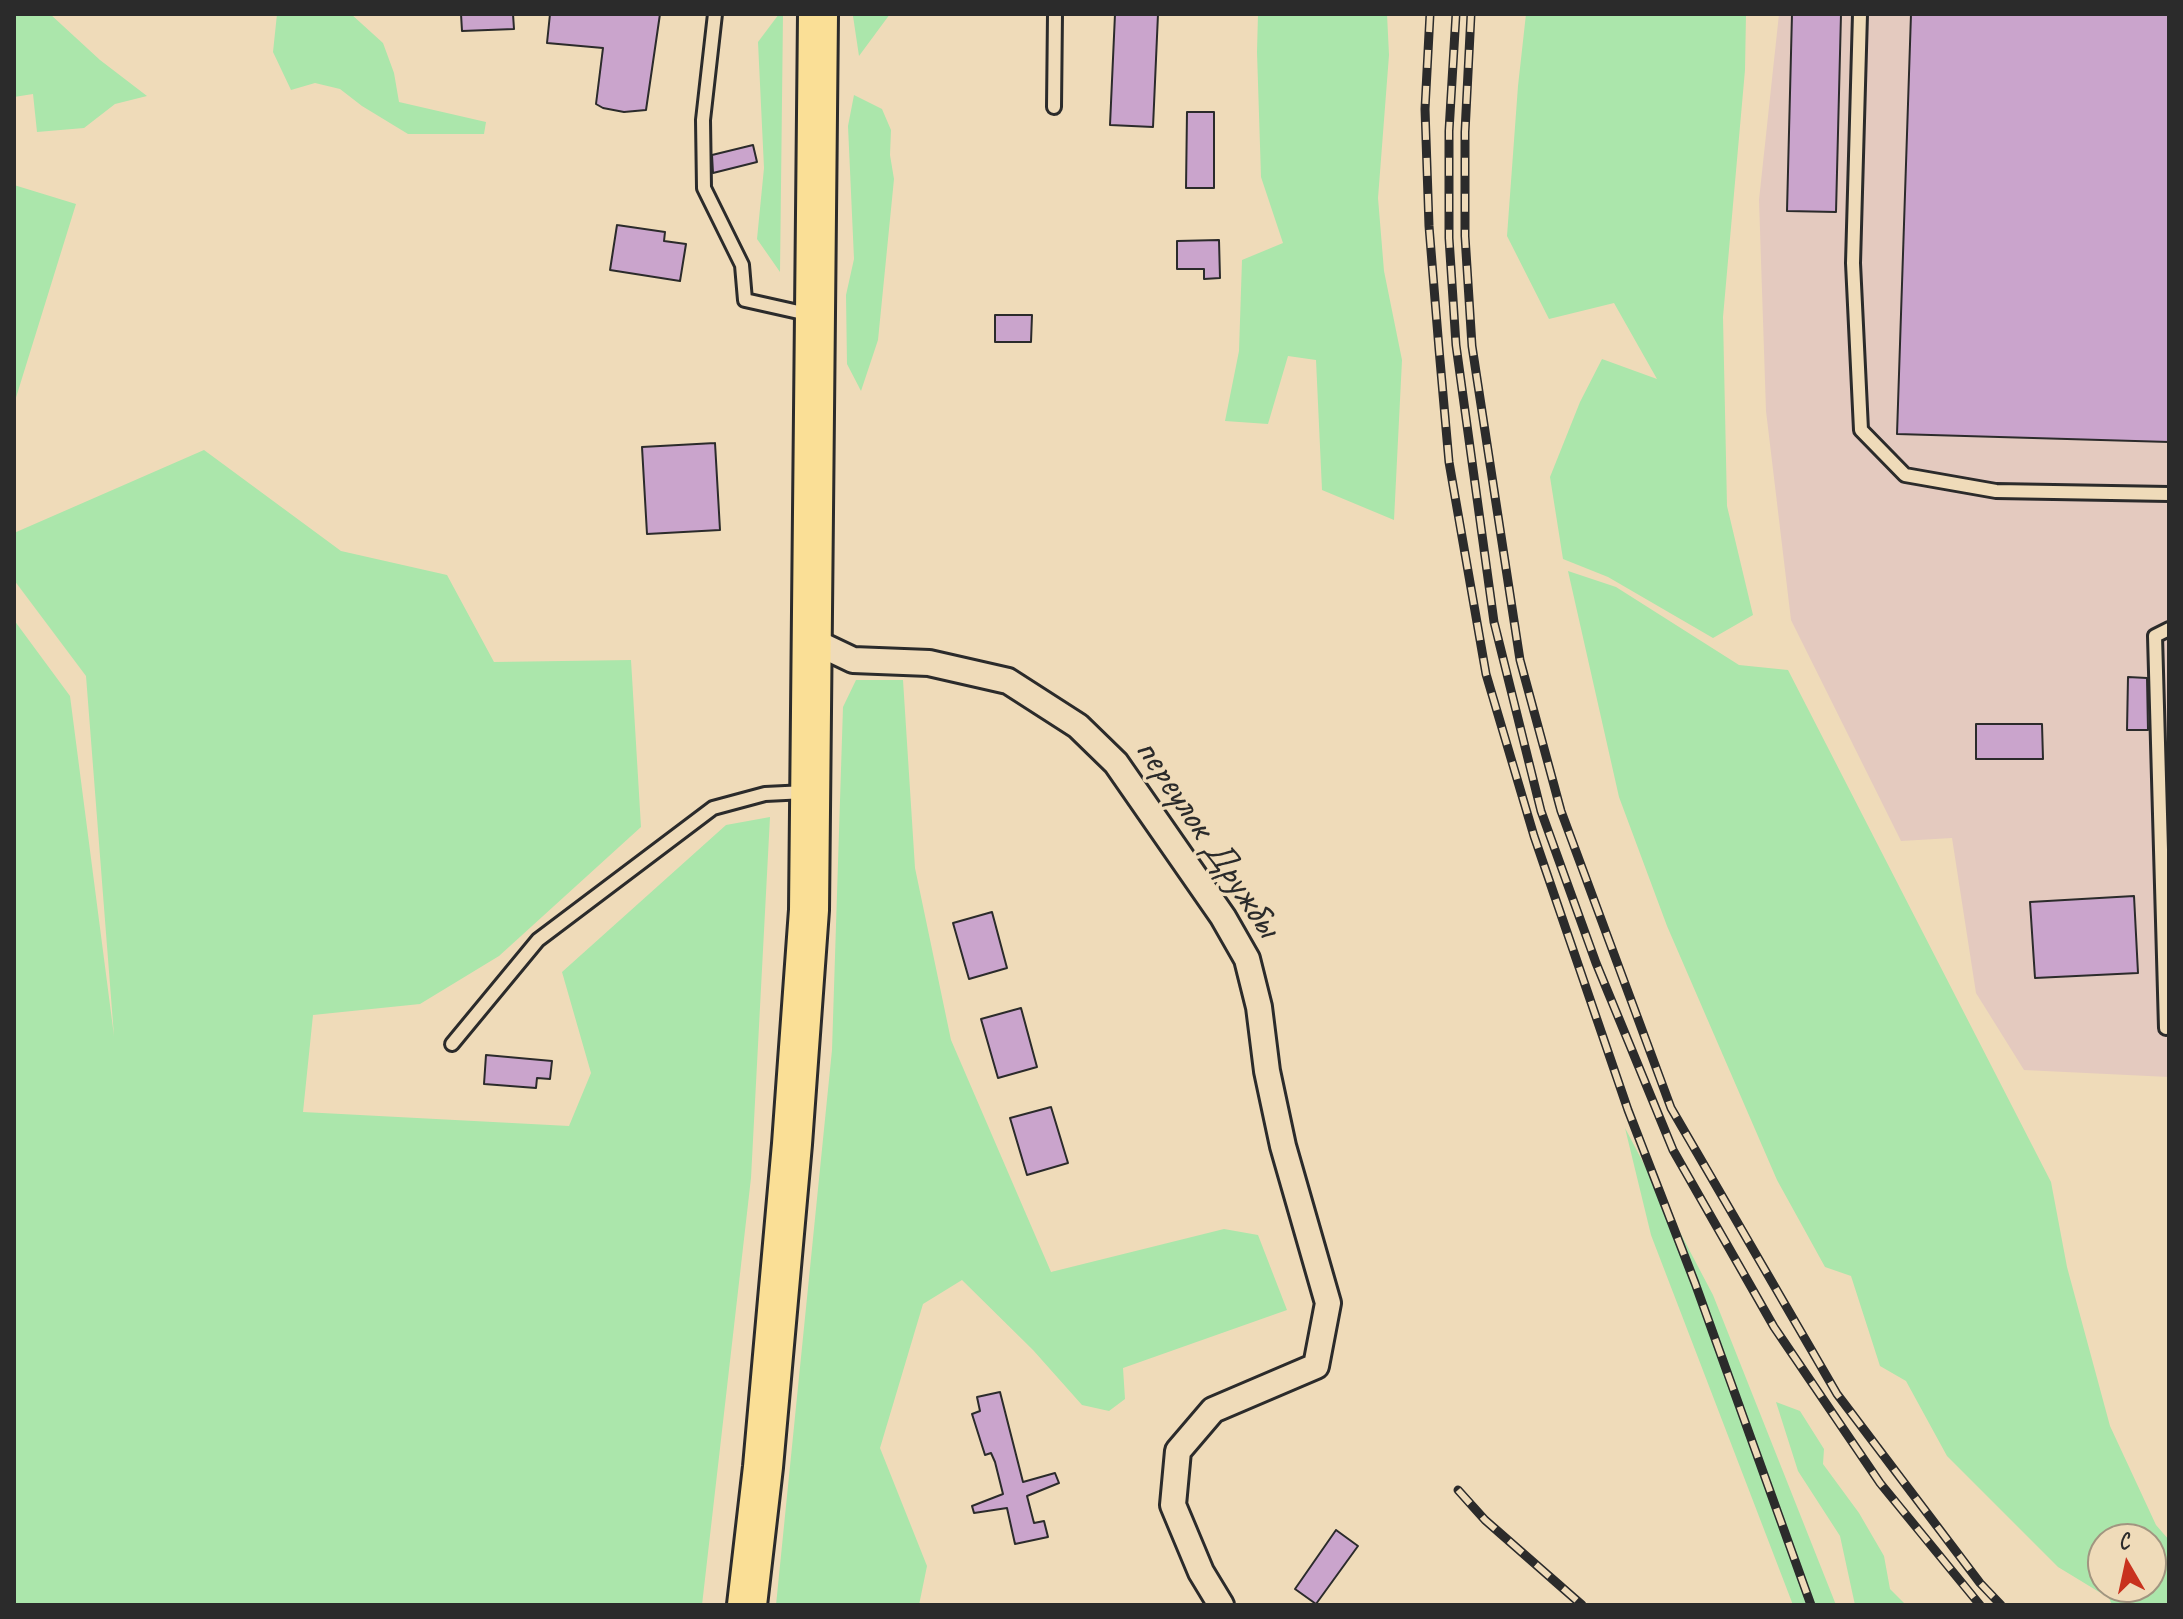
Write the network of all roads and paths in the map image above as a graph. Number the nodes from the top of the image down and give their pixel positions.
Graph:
1 (715, 14) edge
2 (818, 14) edge
3 (1055, 14) edge
4 (1860, 14) edge
5 (1054, 107) dead end
6 (815, 315) junction
7 (2169, 494) edge
8 (2169, 629) edge
9 (811, 640) junction
10 (810, 792) junction
11 (2166, 1028) dead end
12 (452, 1044) dead end
13 (747, 1605) edge
14 (1221, 1605) edge

1 - 6 lane
2 - 6 main road
3 - 5 lane
4 - 7 lane
6 - 9 main road
8 - 11 lane
9 - 10 main road
9 - 14 street, переулок Дружбы
10 - 12 lane
10 - 13 main road

